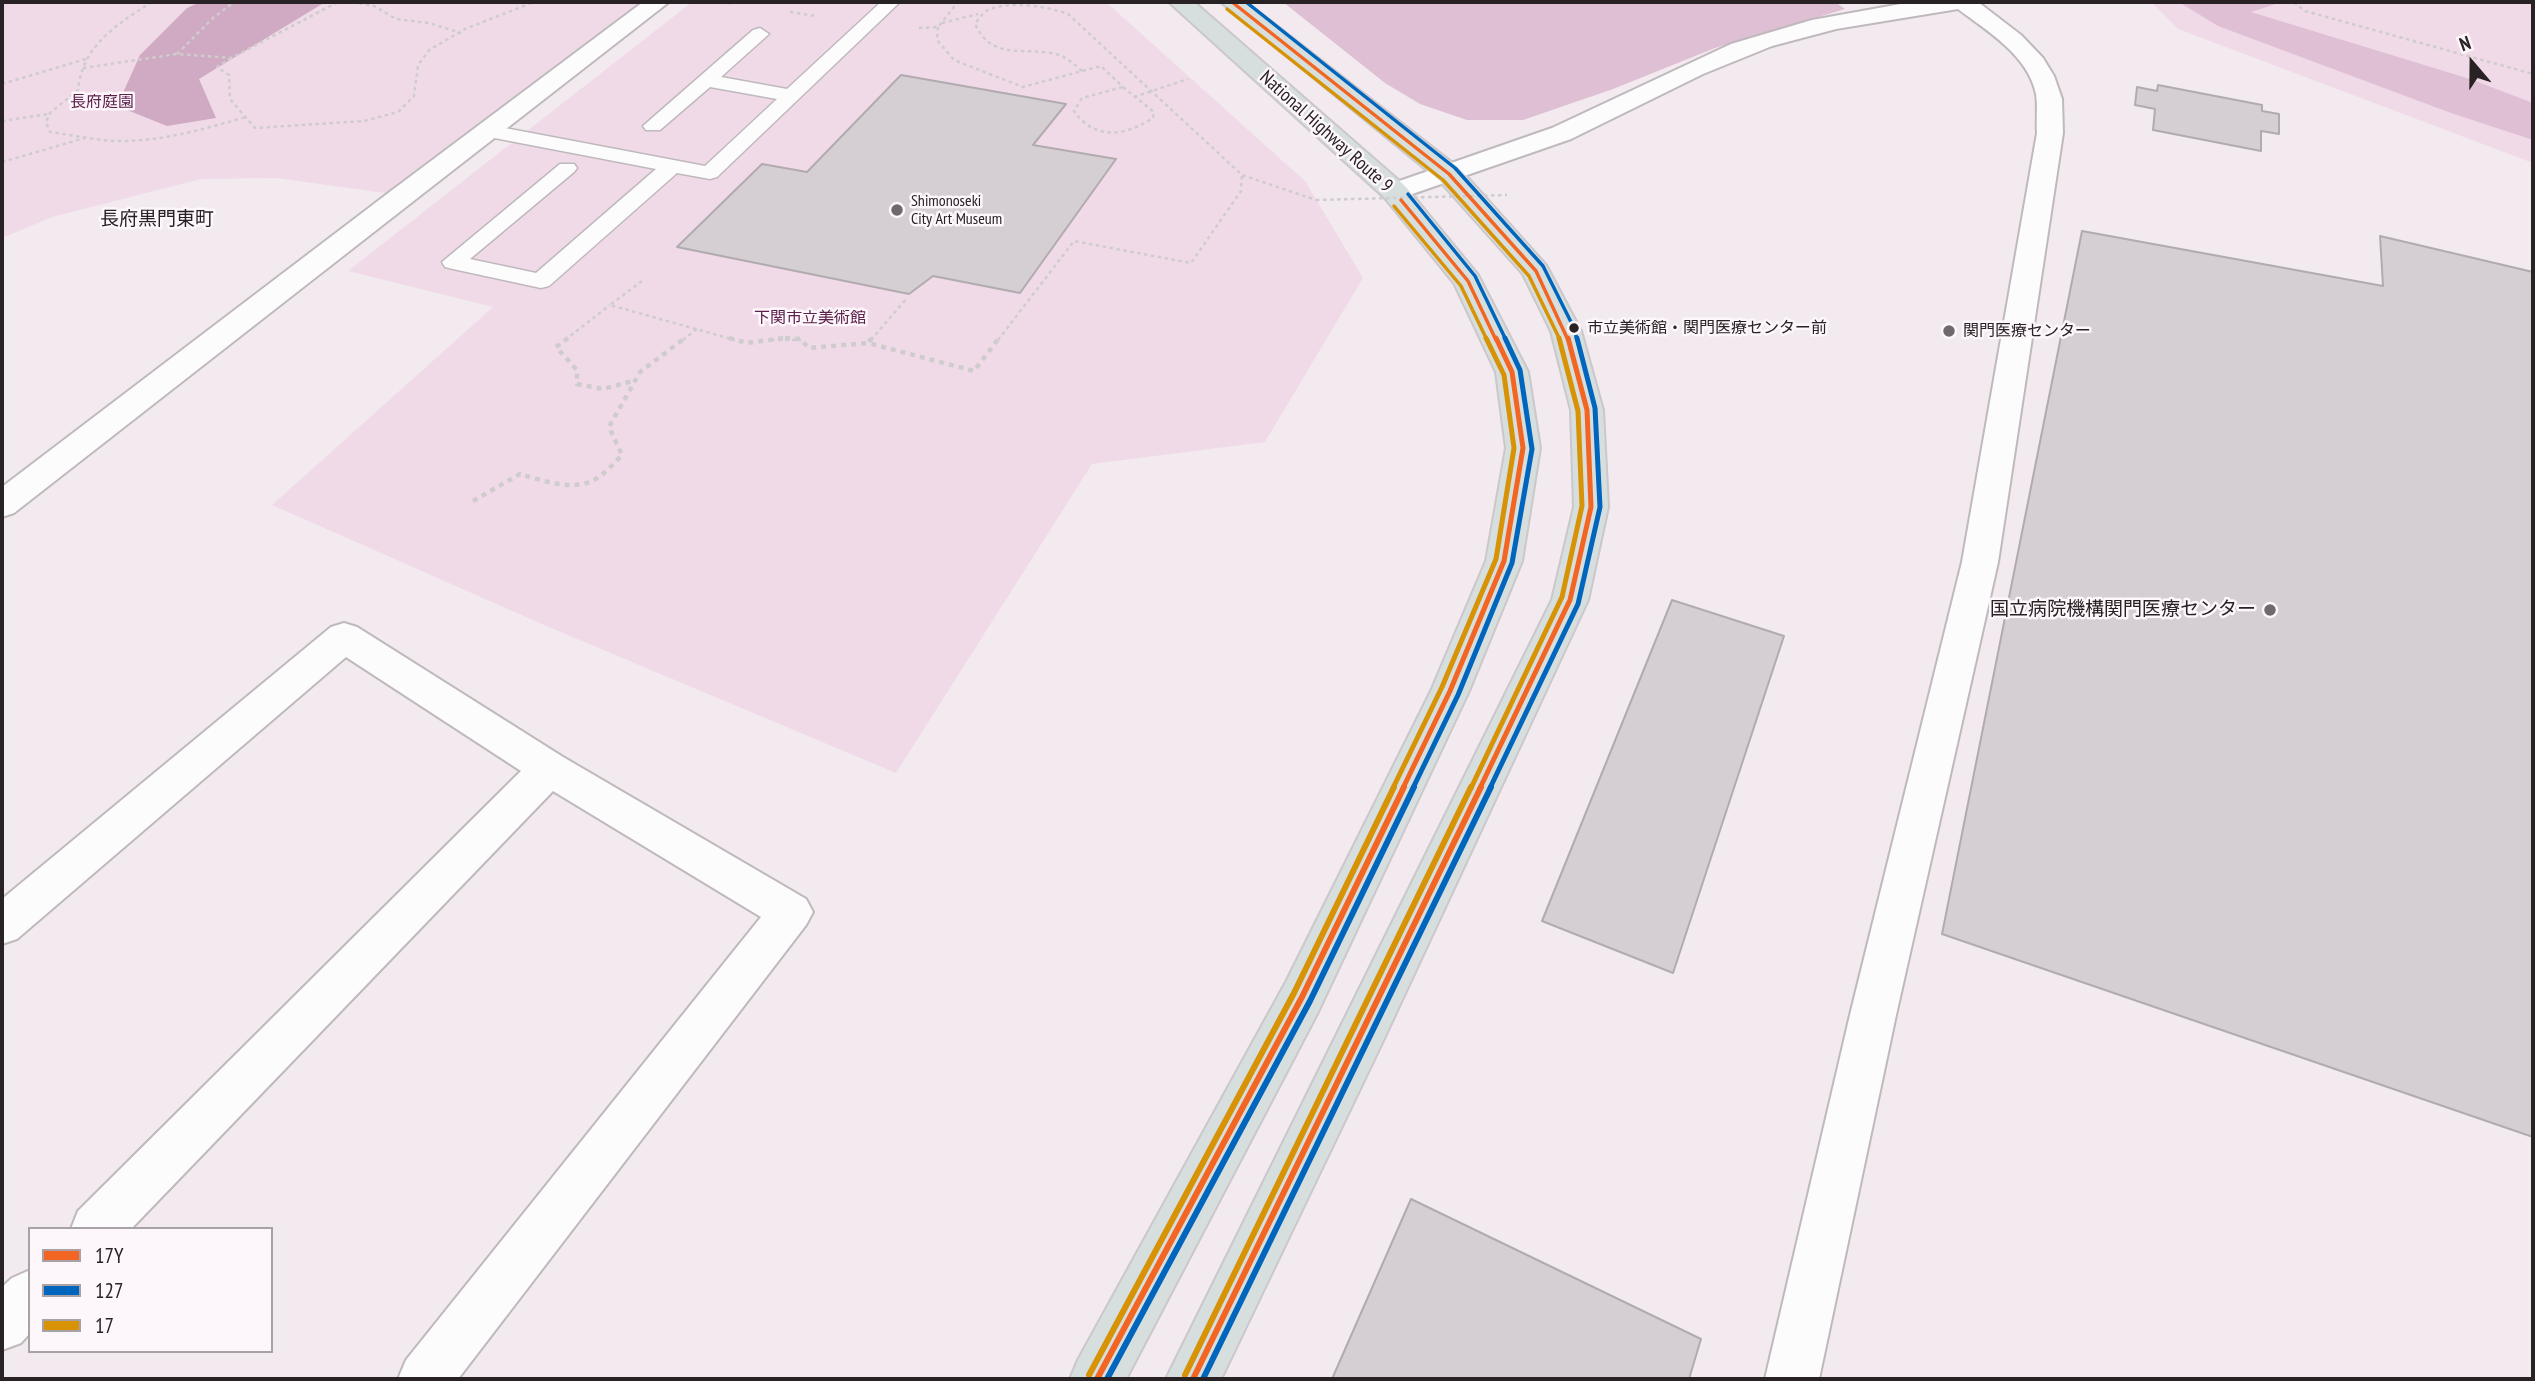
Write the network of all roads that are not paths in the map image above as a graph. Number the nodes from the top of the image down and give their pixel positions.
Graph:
1 (657, 2) edge
2 (891, 2) edge
3 (1180, 2) edge
4 (1232, 2) edge
5 (1962, 2) edge
6 (760, 34) dead end
7 (706, 80) junction
8 (792, 96) junction
9 (653, 126) dead end
10 (489, 131) junction
11 (672, 166) junction
12 (567, 168) dead end
13 (1449, 174) junction
14 (1395, 192) junction
15 (2, 505) edge
16 (548, 769) junction
17 (2, 925) edge
18 (98, 1227) edge
19 (28, 1298) edge
20 (2, 1324) edge
21 (425, 1379) edge
22 (1097, 1379) edge
23 (1193, 1379) edge
24 (1792, 1379) edge

1 - 10 street
2 - 8 lane
3 - 14 highway, National Highway Route 9
4 - 13 highway, National Highway Route 9
5 - 13 street
5 - 24 street
6 - 7 lane
7 - 8 lane
7 - 9 lane
8 - 11 lane
10 - 11 lane
10 - 15 street
11 - 12 lane
13 - 14 street
13 - 23 highway, National Highway Route 9
14 - 22 highway, National Highway Route 9
16 - 17 street
16 - 18 street
16 - 21 street
19 - 20 street

